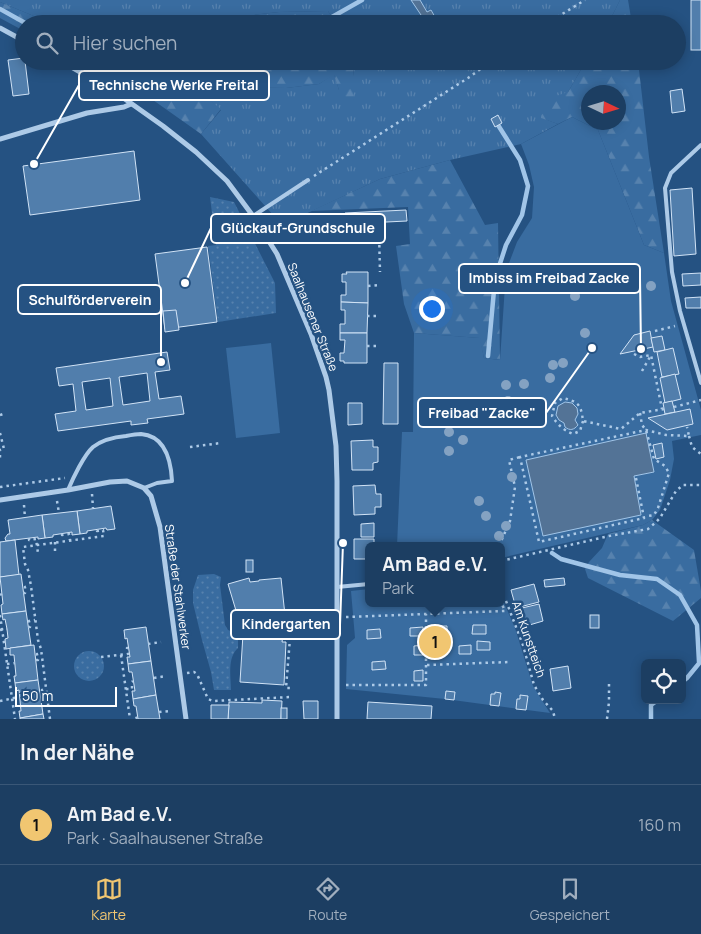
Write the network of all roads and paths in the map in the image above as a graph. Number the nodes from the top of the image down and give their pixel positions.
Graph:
1 (585, 0) edge
2 (561, 15) edge
3 (0, 28) edge
4 (15, 36) edge
5 (77, 70) edge
6 (479, 70) edge
7 (131, 104) junction
8 (0, 139) edge
9 (701, 145) edge
10 (308, 180) joint
11 (253, 216) junction
12 (379, 232) dead end
13 (380, 272) dead end
14 (380, 285) dead end
15 (368, 286) dead end
16 (367, 316) dead end
17 (379, 316) dead end
18 (678, 326) dead end
19 (654, 331) dead end
20 (367, 346) dead end
21 (380, 346) dead end
22 (634, 354) dead end
23 (651, 355) junction
24 (642, 371) dead end
25 (701, 383) edge
26 (701, 400) edge
27 (674, 407) dead end
28 (640, 414) junction
29 (583, 421) junction
30 (687, 427) dead end
31 (621, 429) junction
32 (646, 430) junction
33 (0, 433) edge
34 (623, 435) junction
35 (689, 436) junction
36 (221, 443) dead end
37 (190, 447) dead end
38 (0, 450) edge
39 (701, 454) edge
40 (520, 457) junction
41 (74, 476) junction
42 (636, 478) dead end
43 (701, 485) edge
44 (0, 487) edge
45 (144, 488) junction
46 (68, 490) junction
47 (92, 494) dead end
48 (57, 499) dead end
49 (0, 500) edge
50 (24, 504) dead end
51 (93, 508) dead end
52 (655, 511) dead end
53 (59, 513) dead end
54 (648, 515) junction
55 (25, 518) dead end
56 (650, 520) dead end
57 (97, 530) dead end
58 (62, 534) dead end
59 (29, 538) dead end
60 (70, 540) junction
61 (55, 542) junction
62 (501, 542) edge
63 (37, 544) junction
64 (55, 551) dead end
65 (38, 553) dead end
66 (505, 560) edge
67 (365, 584) edge
68 (31, 586) junction
69 (337, 587) junction
70 (24, 593) dead end
71 (505, 600) edge
72 (503, 607) edge
73 (426, 614) junction
74 (0, 615) edge
75 (353, 616) dead end
76 (36, 620) junction
77 (295, 622) dead end
78 (28, 627) dead end
79 (7, 629) dead end
80 (1, 631) edge
81 (283, 638) dead end
82 (290, 638) junction
83 (161, 642) dead end
84 (148, 644) dead end
85 (128, 648) dead end
86 (41, 654) junction
87 (121, 655) junction
88 (101, 657) dead end
89 (36, 660) dead end
90 (509, 662) dead end
91 (15, 663) dead end
92 (7, 664) junction
93 (427, 665) junction
94 (186, 673) dead end
95 (166, 676) dead end
96 (154, 678) dead end
97 (133, 681) dead end
98 (609, 684) dead end
99 (347, 685) dead end
100 (291, 688) dead end
101 (46, 689) junction
102 (126, 690) junction
103 (40, 696) dead end
104 (291, 697) dead end
105 (19, 698) dead end
106 (12, 699) junction
107 (0, 701) edge
108 (170, 711) dead end
109 (159, 712) dead end
110 (15, 719) edge
111 (50, 719) edge
112 (130, 719) edge
113 (186, 719) edge
114 (337, 719) edge
115 (555, 719) edge
116 (607, 719) edge

1 - 2 path
3 - 4 street
5 - 7 street, Saalhausener Straße
6 - 10 path
7 - 8 street
7 - 11 street, Saalhausener Straße
9 - 25 lane
10 - 11 lane
11 - 69 street, Saalhausener Straße
12 - 13 path
14 - 15 path
16 - 17 path
18 - 19 path
20 - 21 path
22 - 23 path
23 - 24 path
23 - 28 path
26 - 27 path
28 - 31 path
28 - 32 path
29 - 29 path
29 - 31 path
30 - 35 path
31 - 34 path
32 - 34 path
32 - 35 path
32 - 54 path
33 - 38 path
34 - 40 path
35 - 39 path
36 - 37 path
40 - 42 path
40 - 62 path
41 - 44 path
41 - 45 lane
41 - 46 lane
43 - 66 path
45 - 46 street
45 - 113 street, Straße der Stahlwerker
46 - 49 street
47 - 51 path
48 - 53 path
50 - 55 path
52 - 54 path
54 - 56 path
57 - 60 path
58 - 60 path
59 - 63 path
60 - 61 path
61 - 63 path
61 - 64 path
63 - 65 path
63 - 68 path
67 - 69 lane
68 - 70 path
68 - 76 path
69 - 114 street, Saalhausener Straße
71 - 115 path, Am Kunstteich
72 - 73 path
73 - 75 path
73 - 93 path
74 - 80 path
76 - 78 path
76 - 86 path
77 - 82 path
79 - 80 path
80 - 92 path
81 - 82 path
82 - 100 path
83 - 84 path
85 - 87 path
86 - 89 path
86 - 101 path
87 - 88 path
87 - 102 path
90 - 93 path
91 - 92 path
92 - 106 path
93 - 99 path
94 - 104 path
95 - 96 path
97 - 102 path
98 - 116 path
101 - 103 path
101 - 111 path
102 - 112 path
105 - 106 path
106 - 107 path
106 - 110 path
108 - 109 path

